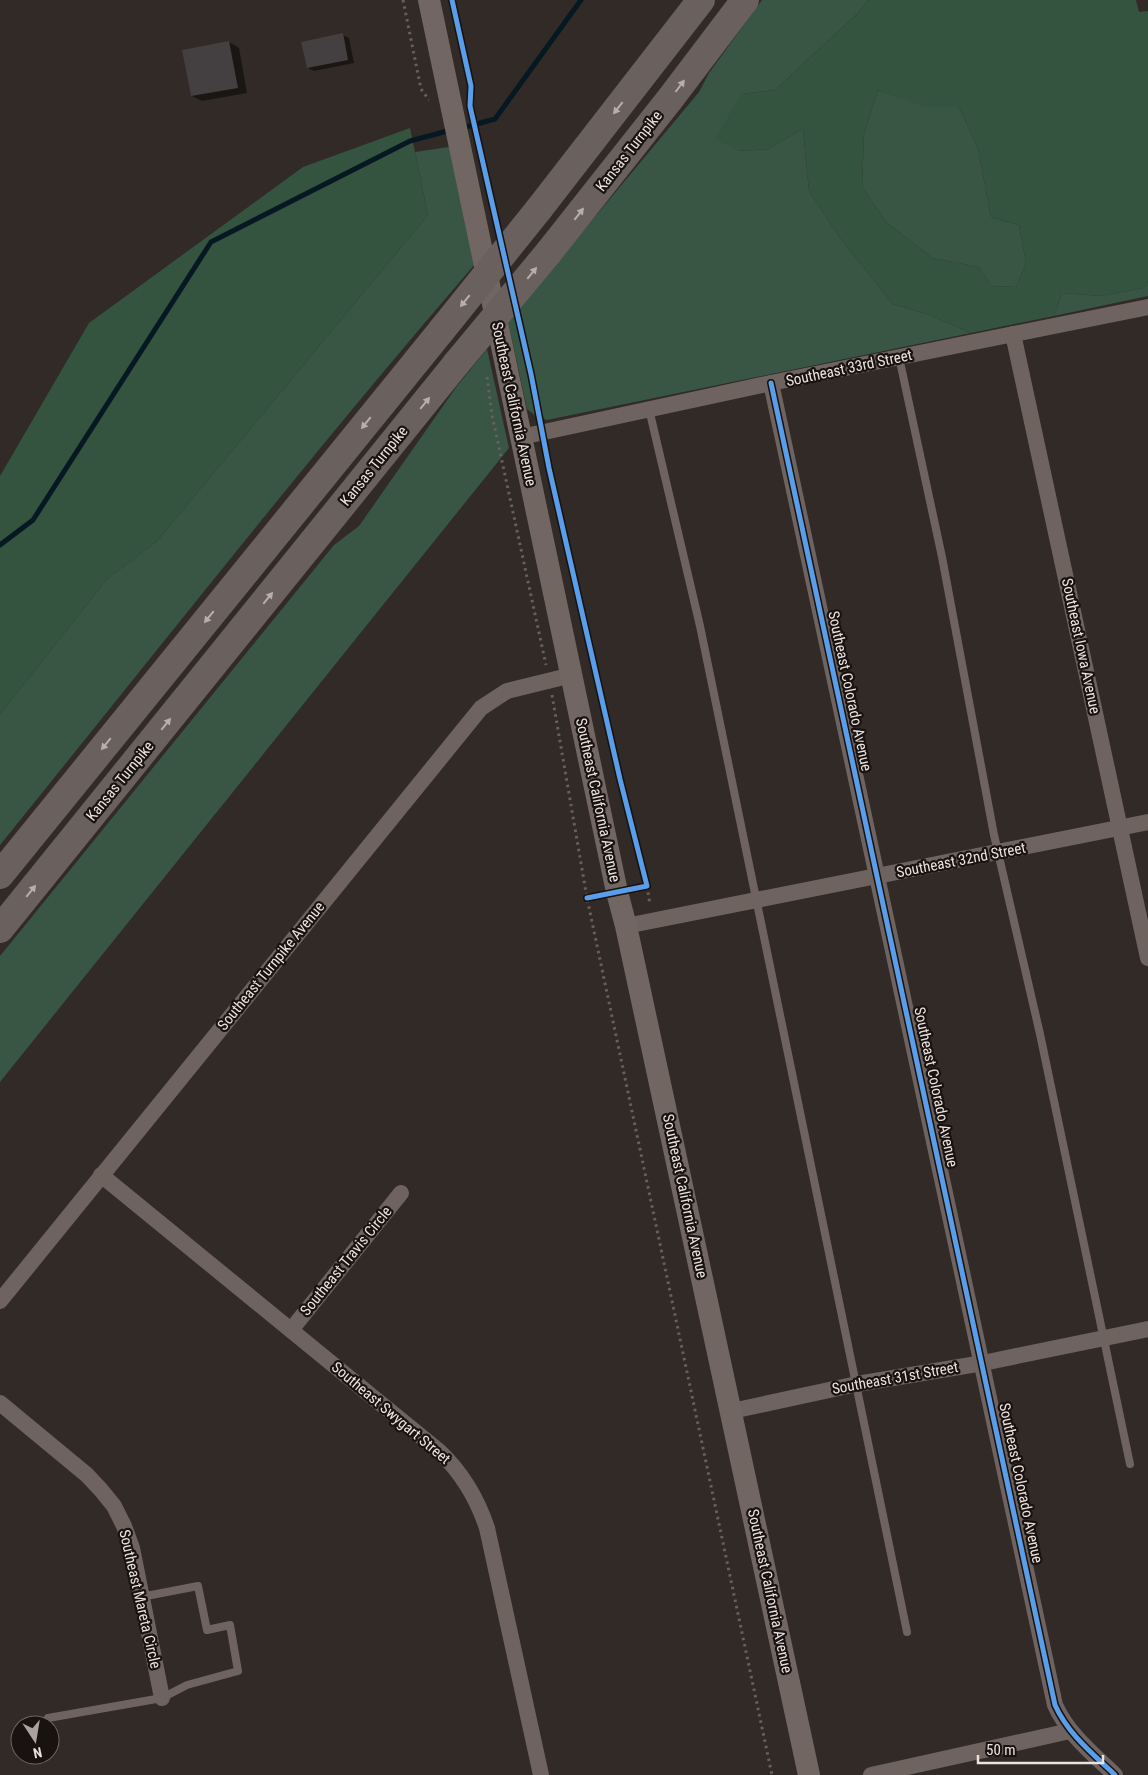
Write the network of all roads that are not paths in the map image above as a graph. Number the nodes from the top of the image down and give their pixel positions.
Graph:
1 (429, 0) edge
2 (701, 0) edge
3 (745, 0) edge
4 (1148, 307) edge
5 (1013, 334) junction
6 (899, 357) junction
7 (771, 384) junction
8 (649, 409) junction
9 (521, 437) junction
10 (572, 675) junction
11 (1148, 822) edge
12 (1120, 828) junction
13 (999, 852) junction
14 (0, 875) edge
15 (878, 877) junction
16 (756, 900) junction
17 (626, 926) junction
18 (0, 929) edge
19 (1148, 958) edge
20 (101, 1175) junction
21 (401, 1193) dead end
22 (0, 1301) edge
23 (291, 1330) junction
24 (1148, 1330) edge
25 (1103, 1339) junction
26 (982, 1363) junction
27 (857, 1384) junction
28 (0, 1403) edge
29 (732, 1411) junction
30 (1130, 1464) dead end
31 (142, 1596) junction
32 (907, 1632) dead end
33 (162, 1698) junction
34 (60, 1716) edge
35 (1070, 1731) junction
36 (541, 1775) edge
37 (809, 1775) edge
38 (871, 1775) edge
39 (1115, 1775) edge

1 - 9 main road, Southeast California Avenue
2 -> 14 highway, bridge
18 -> 3 highway, Kansas Turnpike, bridge
4 - 5 street, Southeast 33rd Street
5 - 6 street, Southeast 33rd Street
5 - 12 street, Southeast Iowa Avenue
6 - 7 street, Southeast 33rd Street
6 - 13 lane
7 - 8 street, Southeast 33rd Street
7 - 15 street, Southeast Colorado Avenue
8 - 9 street, Southeast 33rd Street
8 - 16 lane
9 - 10 main road, Southeast California Avenue
10 - 17 main road, Southeast California Avenue
10 - 20 street, Southeast Turnpike Avenue
11 - 12 street, Southeast 32nd Street
12 - 13 street, Southeast 32nd Street
12 - 19 street, Southeast Iowa Avenue
13 - 15 street, Southeast 32nd Street
13 - 25 lane
15 - 16 street, Southeast 32nd Street
15 - 26 street, Southeast Colorado Avenue
16 - 17 street, Southeast 32nd Street
16 - 27 lane
17 - 29 main road, Southeast California Avenue
20 - 22 street, Southeast Turnpike Avenue
20 - 23 street, Southeast Swygart Street
21 - 23 street, Southeast Travis Circle
23 - 36 street, Southeast Swygart Street
24 - 25 street, Southeast 31st Street
25 - 26 street, Southeast 31st Street
25 - 30 lane
26 - 27 street, Southeast 31st Street
26 - 35 street, Southeast Colorado Avenue
27 - 29 street, Southeast 31st Street
27 - 32 lane
28 - 31 street, Southeast Mareta Circle
29 - 37 main road, Southeast California Avenue
31 - 33 street, Southeast Mareta Circle
31 - 33 lane
33 - 34 lane
35 - 38 street
35 - 39 street, Southeast Colorado Avenue

